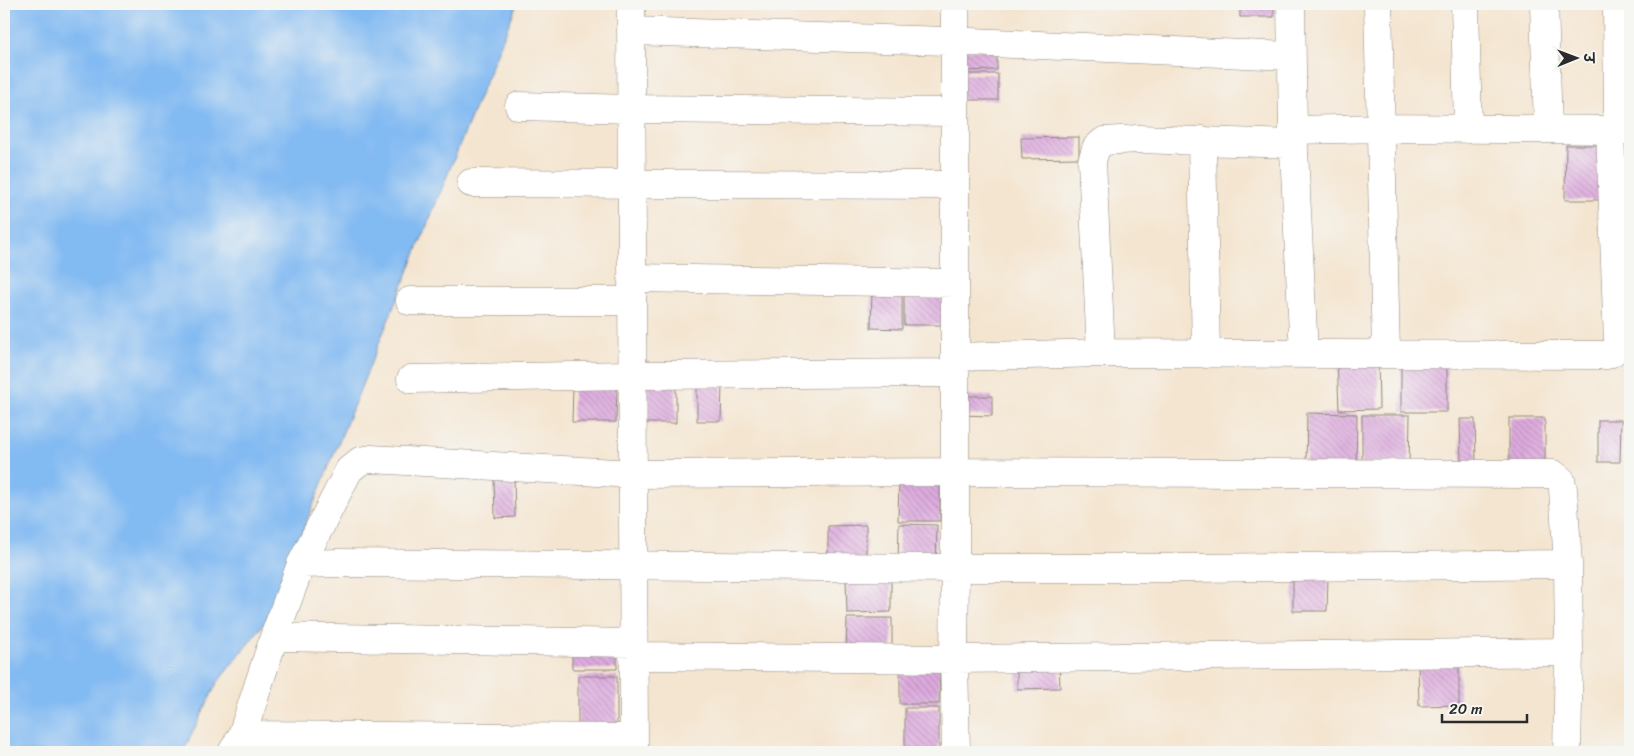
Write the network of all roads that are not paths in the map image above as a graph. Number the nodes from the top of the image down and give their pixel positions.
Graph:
1 (631, 4) edge
2 (955, 4) edge
3 (1291, 4) edge
4 (1378, 4) edge
5 (1466, 4) edge
6 (1544, 4) edge
7 (1617, 4) edge
8 (631, 31) junction
9 (955, 41) junction
10 (1290, 56) junction
11 (519, 106) dead end
12 (632, 109) junction
13 (955, 112) junction
14 (1382, 128) junction
15 (1468, 129) junction
16 (1548, 129) junction
17 (1620, 130) edge
18 (1293, 137) junction
19 (1202, 140) junction
20 (471, 183) dead end
21 (631, 183) junction
22 (955, 185) junction
23 (954, 283) junction
24 (632, 289) junction
25 (410, 301) dead end
26 (1101, 353) junction
27 (1206, 354) junction
28 (1304, 354) junction
29 (1386, 354) junction
30 (955, 365) junction
31 (632, 375) junction
32 (411, 379) dead end
33 (954, 472) junction
34 (633, 474) junction
35 (301, 564) junction
36 (1568, 564) junction
37 (633, 566) junction
38 (955, 568) junction
39 (274, 637) junction
40 (633, 650) junction
41 (1569, 652) junction
42 (954, 659) junction
43 (237, 743) edge
44 (637, 749) edge
45 (956, 752) edge
46 (1566, 752) edge

1 - 8 street
2 - 9 street
3 - 10 street
4 - 14 street
5 - 15 street
6 - 16 street
7 - 17 street
8 - 9 street
8 - 12 street
9 - 10 street
9 - 13 street
10 - 18 street
11 - 12 street
12 - 13 street
12 - 21 street
13 - 22 street
14 - 15 street
14 - 18 street
14 - 29 street
15 - 16 street
16 - 17 street
17 - 29 street
18 - 19 street
18 - 28 street
19 - 26 street
19 - 27 street
20 - 21 street
21 - 22 street
21 - 24 street
22 - 23 street
23 - 24 street
23 - 30 street
24 - 25 street
24 - 31 street
26 - 27 street
26 - 30 street
27 - 28 street
28 - 29 street
30 - 31 street
30 - 33 street
31 - 32 street
31 - 34 street
33 - 34 street
33 - 36 street
33 - 38 street
34 - 35 street
34 - 37 street
35 - 37 street
35 - 39 street
36 - 38 street
36 - 41 street
37 - 38 street
37 - 40 street
38 - 42 street
39 - 40 street
39 - 43 street
40 - 42 street
40 - 44 street
41 - 42 street
41 - 46 street
42 - 45 street
43 - 44 street

